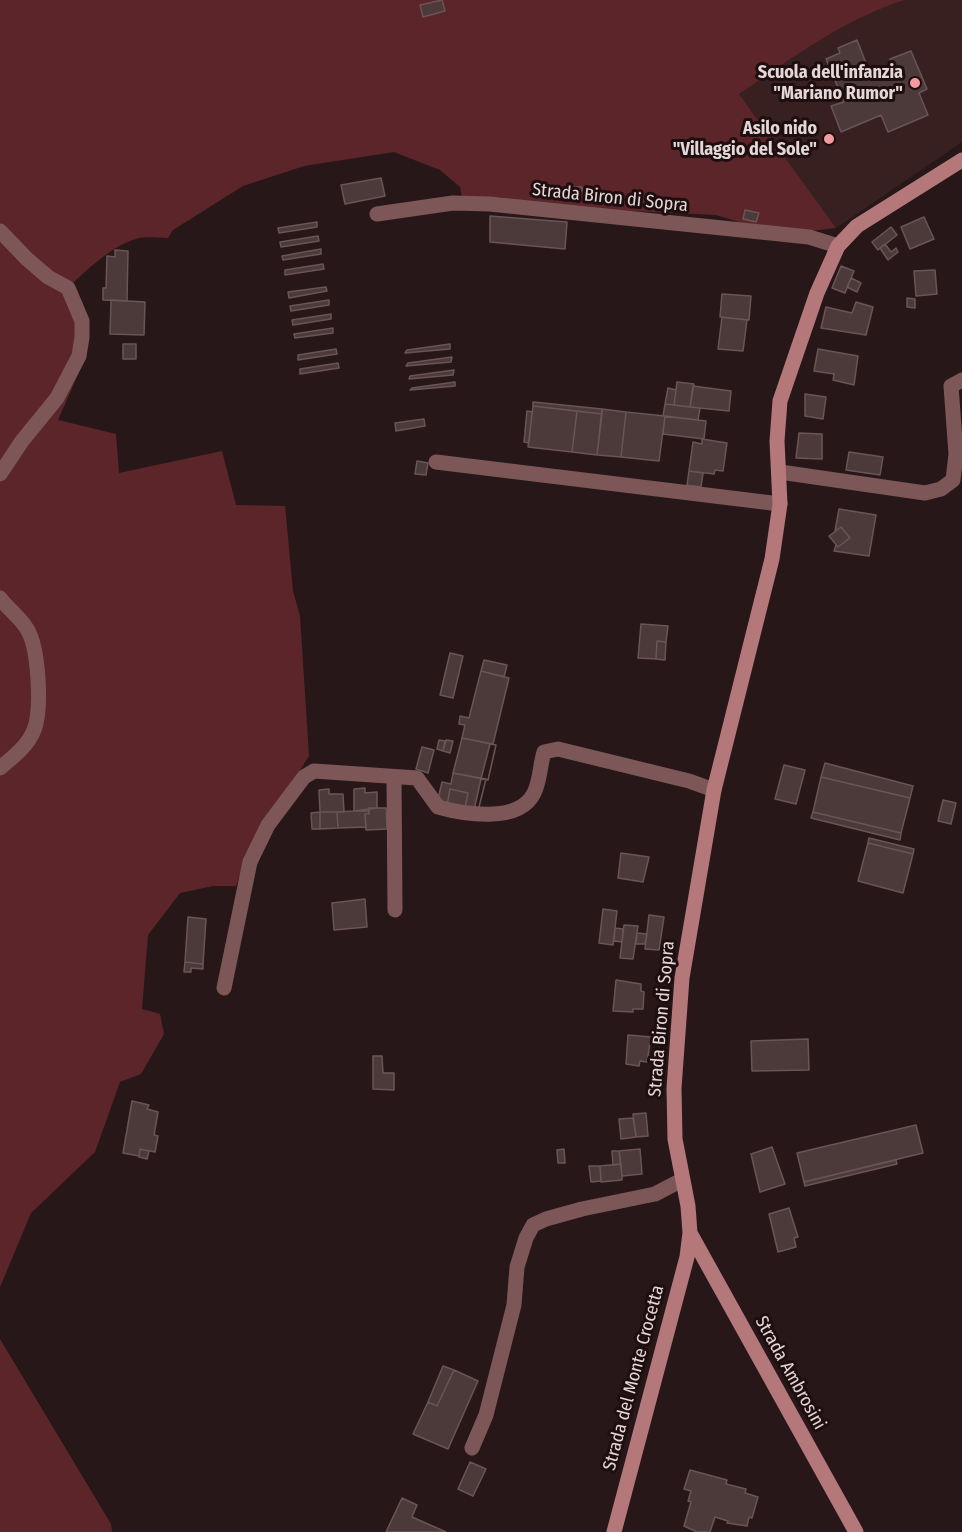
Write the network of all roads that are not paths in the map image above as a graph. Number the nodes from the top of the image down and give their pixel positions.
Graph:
1 (962, 160) edge
2 (377, 214) dead end
3 (0, 231) edge
4 (838, 246) junction
5 (962, 380) edge
6 (436, 462) dead end
7 (780, 472) junction
8 (0, 474) edge
9 (780, 504) junction
10 (0, 598) edge
11 (0, 768) edge
12 (394, 777) junction
13 (714, 790) junction
14 (395, 909) dead end
15 (224, 988) dead end
16 (682, 1180) junction
17 (690, 1233) junction
18 (472, 1448) dead end
19 (614, 1532) edge
20 (855, 1532) edge

1 - 4 street, Strada Biron di Sopra
2 - 4 street, Strada Biron di Sopra
3 - 8 street
4 - 7 street, Strada Biron di Sopra
5 - 7 street
6 - 9 street
7 - 9 street, Strada Biron di Sopra
9 - 13 street, Strada Biron di Sopra
10 - 11 street
12 - 13 street
12 - 14 street
12 - 15 street
13 - 16 street, Strada Biron di Sopra
16 - 17 street, Strada Biron di Sopra
16 - 18 street
17 - 19 street, Strada del Monte Crocetta
17 - 20 street, Strada Ambrosini

